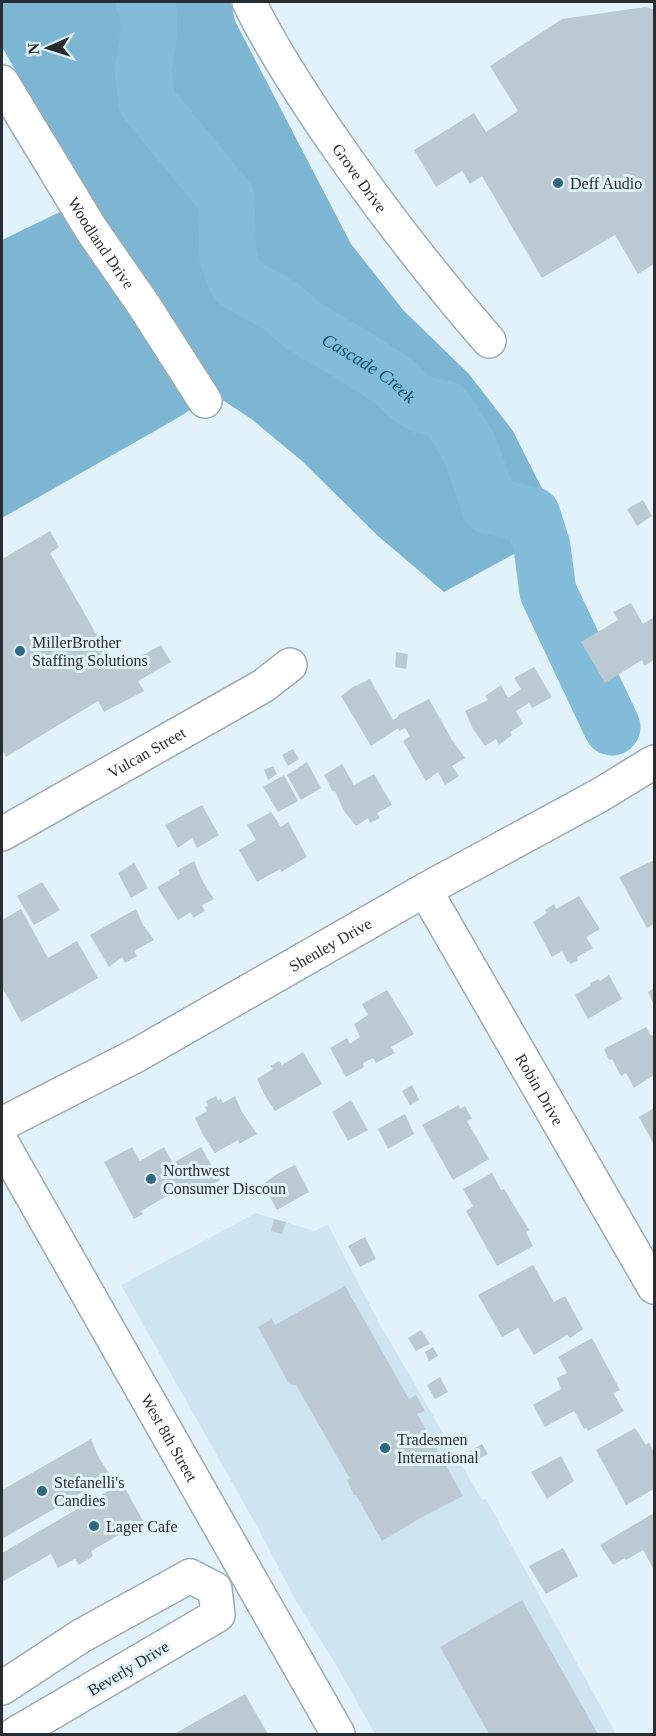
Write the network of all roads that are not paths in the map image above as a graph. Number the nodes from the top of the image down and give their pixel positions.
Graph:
1 (249, 2) edge
2 (2, 82) edge
3 (489, 341) dead end
4 (205, 401) dead end
5 (290, 665) dead end
6 (654, 762) edge
7 (654, 785) edge
8 (600, 795) junction
9 (2, 834) edge
10 (425, 890) junction
11 (2, 1124) edge
12 (2, 1143) edge
13 (654, 1287) edge
14 (246, 1574) junction
15 (215, 1589) junction
16 (2, 1688) edge
17 (15, 1734) edge
18 (338, 1734) edge

1 - 3 street, Grove Drive
2 - 4 street, Woodland Drive
5 - 9 street, Vulcan Street
6 - 8 street, Shenley Drive
7 - 8 street
8 - 10 street, Shenley Drive
10 - 11 street, Shenley Drive
10 - 13 street, Robin Drive
12 - 14 street, West 8th Street
14 - 15 street
14 - 18 street, West 8th Street
15 - 16 street
15 - 17 street, Beverly Drive

